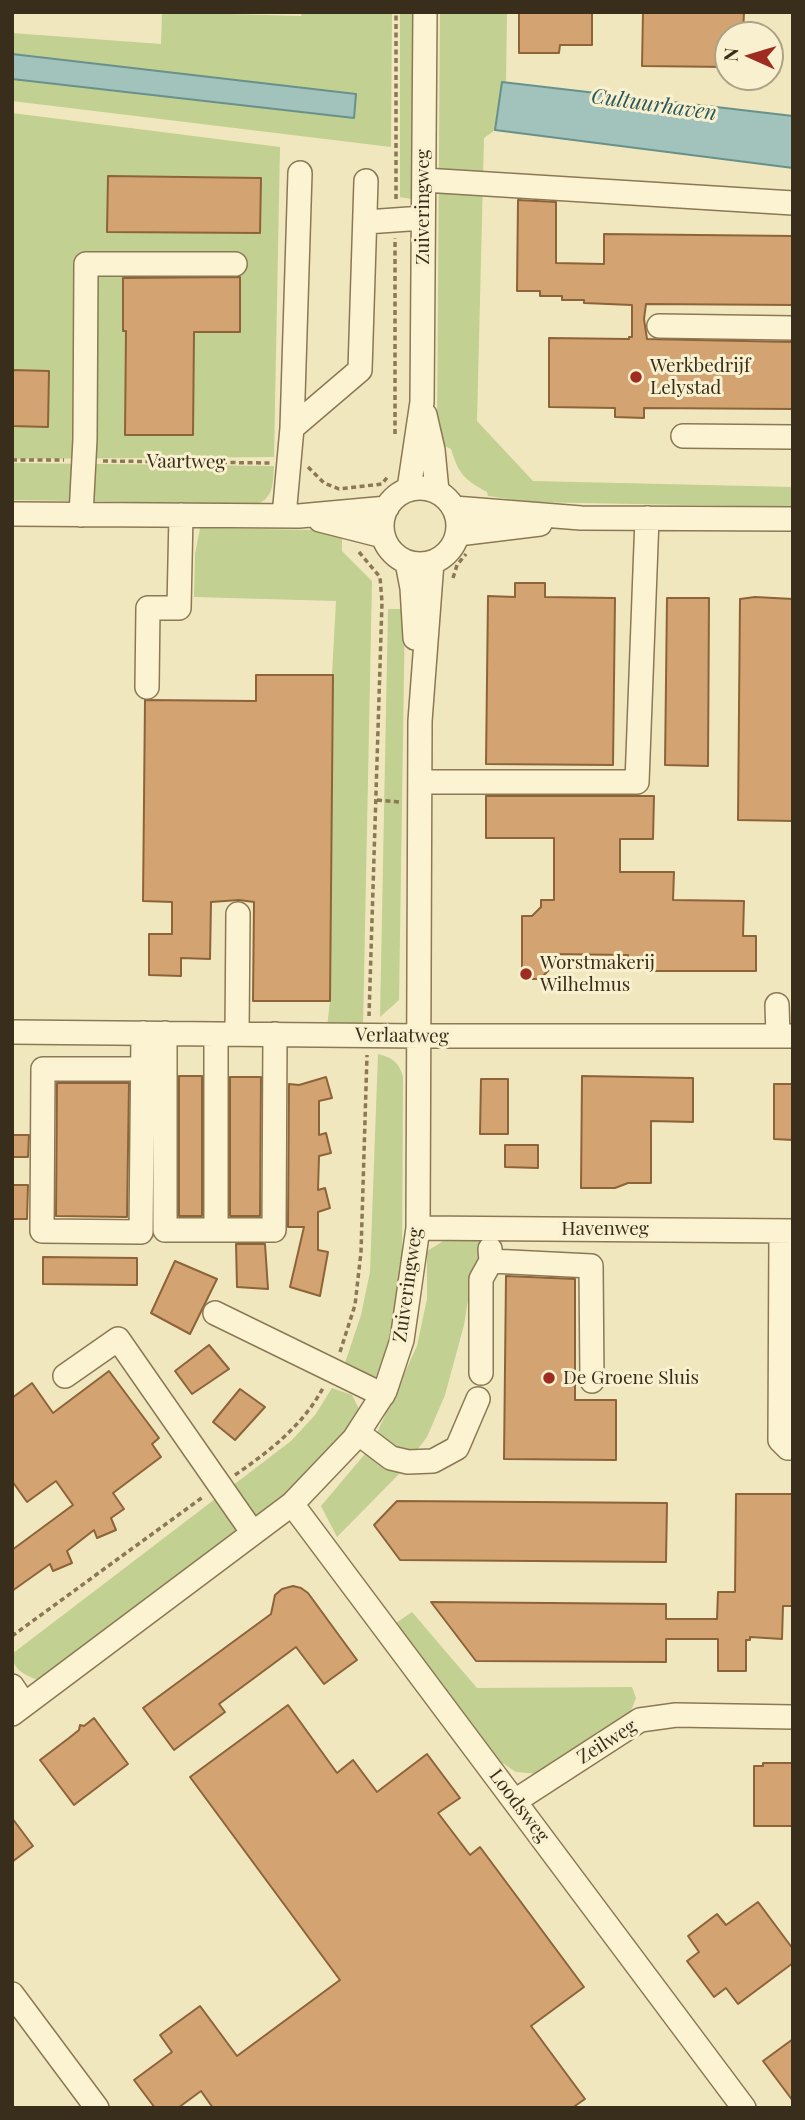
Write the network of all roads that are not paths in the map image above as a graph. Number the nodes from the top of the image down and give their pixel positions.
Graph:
1 (425, 12) edge
2 (300, 173) dead end
3 (424, 180) junction
4 (366, 181) dead end
5 (793, 203) edge
6 (424, 218) junction
7 (366, 222) junction
8 (235, 264) dead end
9 (659, 326) dead end
10 (793, 328) edge
11 (422, 402) junction
12 (292, 428) junction
13 (683, 436) dead end
14 (793, 437) edge
15 (409, 489) junction
16 (437, 491) junction
17 (387, 508) junction
18 (454, 508) junction
19 (12, 514) edge
20 (81, 515) junction
21 (181, 515) junction
22 (292, 516) junction
23 (581, 518) junction
24 (647, 519) junction
25 (793, 519) edge
26 (458, 534) junction
27 (383, 536) junction
28 (407, 562) junction
29 (432, 562) junction
30 (147, 687) dead end
31 (420, 721) junction
32 (420, 782) junction
33 (238, 914) dead end
34 (778, 1005) dead end
35 (12, 1032) edge
36 (52, 1032) junction
37 (154, 1033) junction
38 (227, 1034) junction
39 (275, 1034) junction
40 (420, 1036) junction
41 (785, 1036) edge
42 (52, 1069) junction
43 (142, 1069) junction
44 (418, 1228) junction
45 (490, 1228) junction
46 (216, 1230) junction
47 (787, 1231) edge
48 (491, 1261) junction
49 (787, 1295) edge
50 (215, 1313) dead end
51 (481, 1373) dead end
52 (65, 1376) dead end
53 (592, 1381) dead end
54 (383, 1395) junction
55 (478, 1399) dead end
56 (358, 1433) junction
57 (793, 1448) edge
58 (292, 1504) junction
59 (253, 1534) junction
60 (16, 1701) edge
61 (793, 1717) edge
62 (515, 1801) junction
63 (12, 1994) edge
64 (97, 2108) edge
65 (744, 2108) edge

1 - 3 street, Zuiveringweg
2 - 12 street
3 - 5 street
3 - 6 street, Zuiveringweg
4 - 7 street
6 - 7 street
6 - 11 street, Zuiveringweg
7 - 12 street
8 - 20 street
9 - 10 street
11 - 15 street, Zuiveringweg
11 - 16 street, Zuiveringweg
12 - 22 street
13 - 14 street
15 - 16 street
15 - 17 street
16 - 18 street
17 - 22 street
17 - 27 street
18 - 23 street
18 - 26 street
19 - 20 street
20 - 21 street
21 - 22 street
21 - 30 street
22 - 27 street
23 - 24 street
23 - 26 street
24 - 25 street
24 - 32 street
26 - 29 street
27 - 28 street
28 - 29 street
28 - 31 street, Zuiveringweg
29 - 31 street, Zuiveringweg
31 - 32 street, Zuiveringweg
32 - 40 street, Zuiveringweg
33 - 38 street
34 - 41 street
35 - 36 street, Verlaatweg
36 - 37 street, Verlaatweg
36 - 42 street
37 - 38 street, Verlaatweg
37 - 43 street
37 - 46 street
38 - 39 street, Verlaatweg
38 - 46 street
39 - 40 street, Verlaatweg
39 - 46 street
40 - 41 street, Verlaatweg
40 - 44 street, Zuiveringweg
42 - 43 street
42 - 43 street
44 - 45 street, Havenweg
44 - 54 street, Zuiveringweg
45 - 47 street, Havenweg
45 - 48 street
47 - 49 street
48 - 51 street
48 - 53 street
49 - 57 street
50 - 54 street
52 - 59 street
54 - 56 street, Zuiveringweg
55 - 56 street
56 - 58 street, Zuiveringweg
58 - 59 street, Zuiveringweg
58 - 62 street, Loodsweg
59 - 60 street, Zuiveringweg
61 - 62 street, Zeilweg
62 - 65 street, Loodsweg
63 - 64 street

